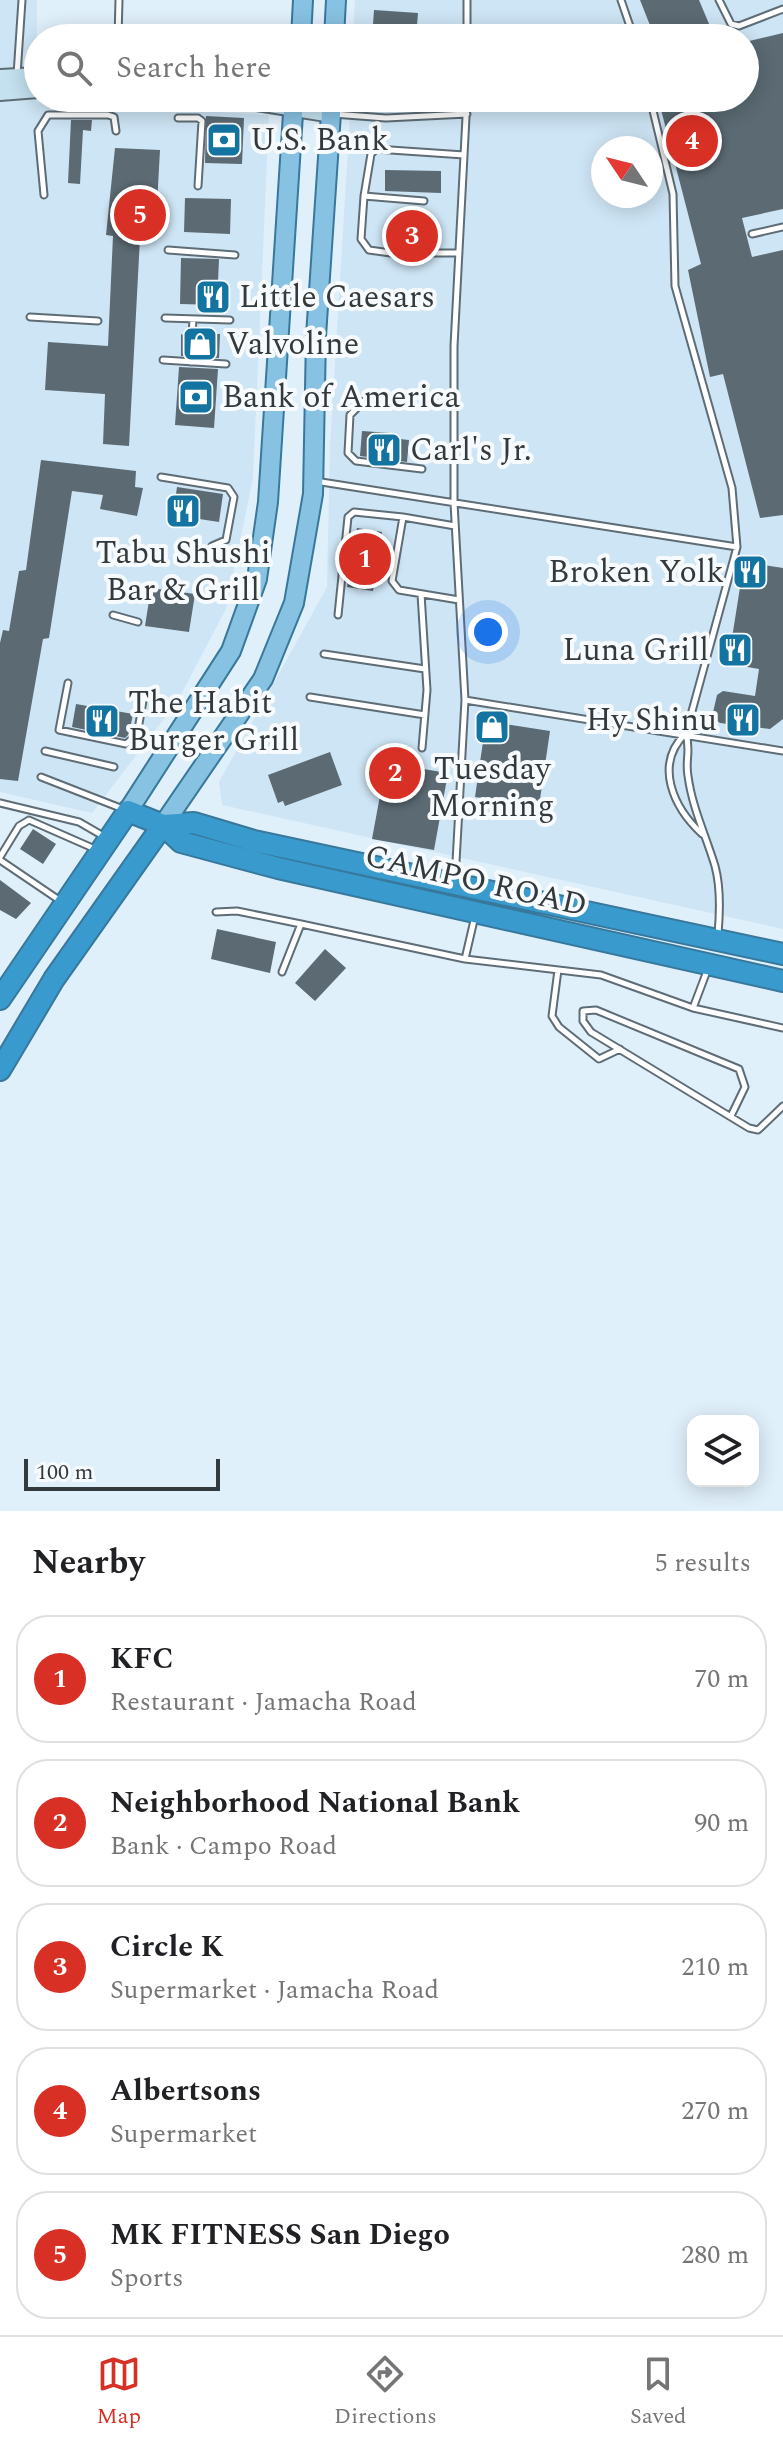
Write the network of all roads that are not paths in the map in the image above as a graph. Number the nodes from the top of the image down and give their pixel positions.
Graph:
1 (22, 0) edge
2 (119, 0) edge
3 (303, 0) edge
4 (336, 0) edge
5 (467, 0) edge
6 (621, 0) edge
7 (719, 0) edge
8 (783, 9) edge
9 (118, 24) edge
10 (302, 24) edge
11 (335, 24) edge
12 (467, 24) edge
13 (629, 24) edge
14 (731, 24) edge
15 (744, 24) edge
16 (8, 83) edge
17 (293, 112) edge
18 (332, 112) edge
19 (359, 112) edge
20 (447, 112) edge
21 (467, 112) edge
22 (653, 112) edge
23 (178, 118) dead end
24 (116, 131) dead end
25 (464, 155) junction
26 (198, 186) dead end
27 (44, 195) dead end
28 (364, 196) junction
29 (424, 201) dead end
30 (783, 227) edge
31 (752, 234) dead end
32 (168, 250) dead end
33 (429, 253) dead end
34 (459, 253) junction
35 (398, 254) dead end
36 (235, 255) dead end
37 (30, 317) dead end
38 (165, 318) dead end
39 (193, 319) junction
40 (230, 320) dead end
41 (98, 321) dead end
42 (192, 335) dead end
43 (191, 353) dead end
44 (163, 360) dead end
45 (190, 362) junction
46 (226, 364) dead end
47 (365, 400) dead end
48 (422, 469) dead end
49 (161, 477) dead end
50 (313, 481) junction
51 (454, 503) junction
52 (403, 517) junction
53 (455, 526) junction
54 (212, 546) dead end
55 (737, 547) junction
56 (421, 594) junction
57 (459, 600) junction
58 (113, 615) dead end
59 (338, 615) dead end
60 (138, 622) dead end
61 (324, 654) dead end
62 (425, 669) junction
63 (68, 683) dead end
64 (144, 695) dead end
65 (310, 697) dead end
66 (465, 700) junction
67 (425, 715) junction
68 (686, 733) junction
69 (422, 748) dead end
70 (45, 751) dead end
71 (783, 751) edge
72 (114, 767) dead end
73 (41, 777) dead end
74 (0, 803) edge
75 (128, 811) junction
76 (163, 825) junction
77 (702, 834) junction
78 (104, 845) junction
79 (0, 858) edge
80 (455, 883) junction
81 (65, 903) junction
82 (477, 911) junction
83 (216, 912) dead end
84 (301, 924) junction
85 (717, 940) junction
86 (783, 954) edge
87 (465, 959) junction
88 (710, 963) junction
89 (558, 970) junction
90 (282, 972) dead end
91 (783, 981) edge
92 (1, 995) edge
93 (693, 1008) junction
94 (783, 1028) edge
95 (620, 1049) junction
96 (0, 1070) edge
97 (783, 1106) edge
98 (731, 1116) junction

1 - 16 lane
2 - 9 lane
3 - 10 main road
4 - 11 main road
5 - 12 lane
6 - 13 lane
7 - 14 lane
8 - 15 lane
17 - 75 main road
18 - 50 main road
19 - 20 lane
21 - 25 lane
22 - 55 lane
23 - 26 lane
24 - 27 lane
25 - 28 lane
25 - 34 lane
28 - 29 lane
28 - 35 lane
30 - 31 lane
32 - 36 lane
33 - 34 lane
34 - 51 lane
37 - 41 lane
38 - 39 lane
39 - 40 lane
39 - 42 lane
43 - 45 lane
44 - 45 lane
45 - 46 lane
47 - 48 lane
49 - 54 lane
50 - 51 lane
50 - 76 main road
51 - 53 lane
51 - 55 lane
52 - 53 lane
52 - 56 lane
52 - 59 lane
53 - 57 lane
55 - 68 lane
56 - 57 lane
56 - 62 lane
57 - 66 lane
58 - 60 lane
61 - 62 lane
62 - 67 lane
63 - 64 lane
65 - 67 lane
66 - 68 lane
66 - 80 lane
67 - 69 lane
68 - 71 lane
68 - 77 lane
68 - 77 lane
70 - 72 lane
73 - 75 lane
74 - 78 lane
75 - 76 highway, CAMPO ROAD
75 - 78 highway
76 - 80 highway, CAMPO ROAD
76 - 82 highway, CAMPO ROAD
76 - 96 highway
77 - 85 lane
78 - 79 lane
78 - 81 highway
79 - 81 lane
80 - 85 highway, CAMPO ROAD
81 - 92 highway
82 - 87 lane
82 - 88 highway, CAMPO ROAD
83 - 84 lane
84 - 87 lane
84 - 90 lane
85 - 86 highway, CAMPO ROAD
85 - 88 lane
87 - 89 lane
88 - 91 highway, CAMPO ROAD
88 - 93 lane
89 - 93 lane
89 - 95 lane
93 - 94 lane
95 - 98 lane
95 - 98 lane
97 - 98 lane

